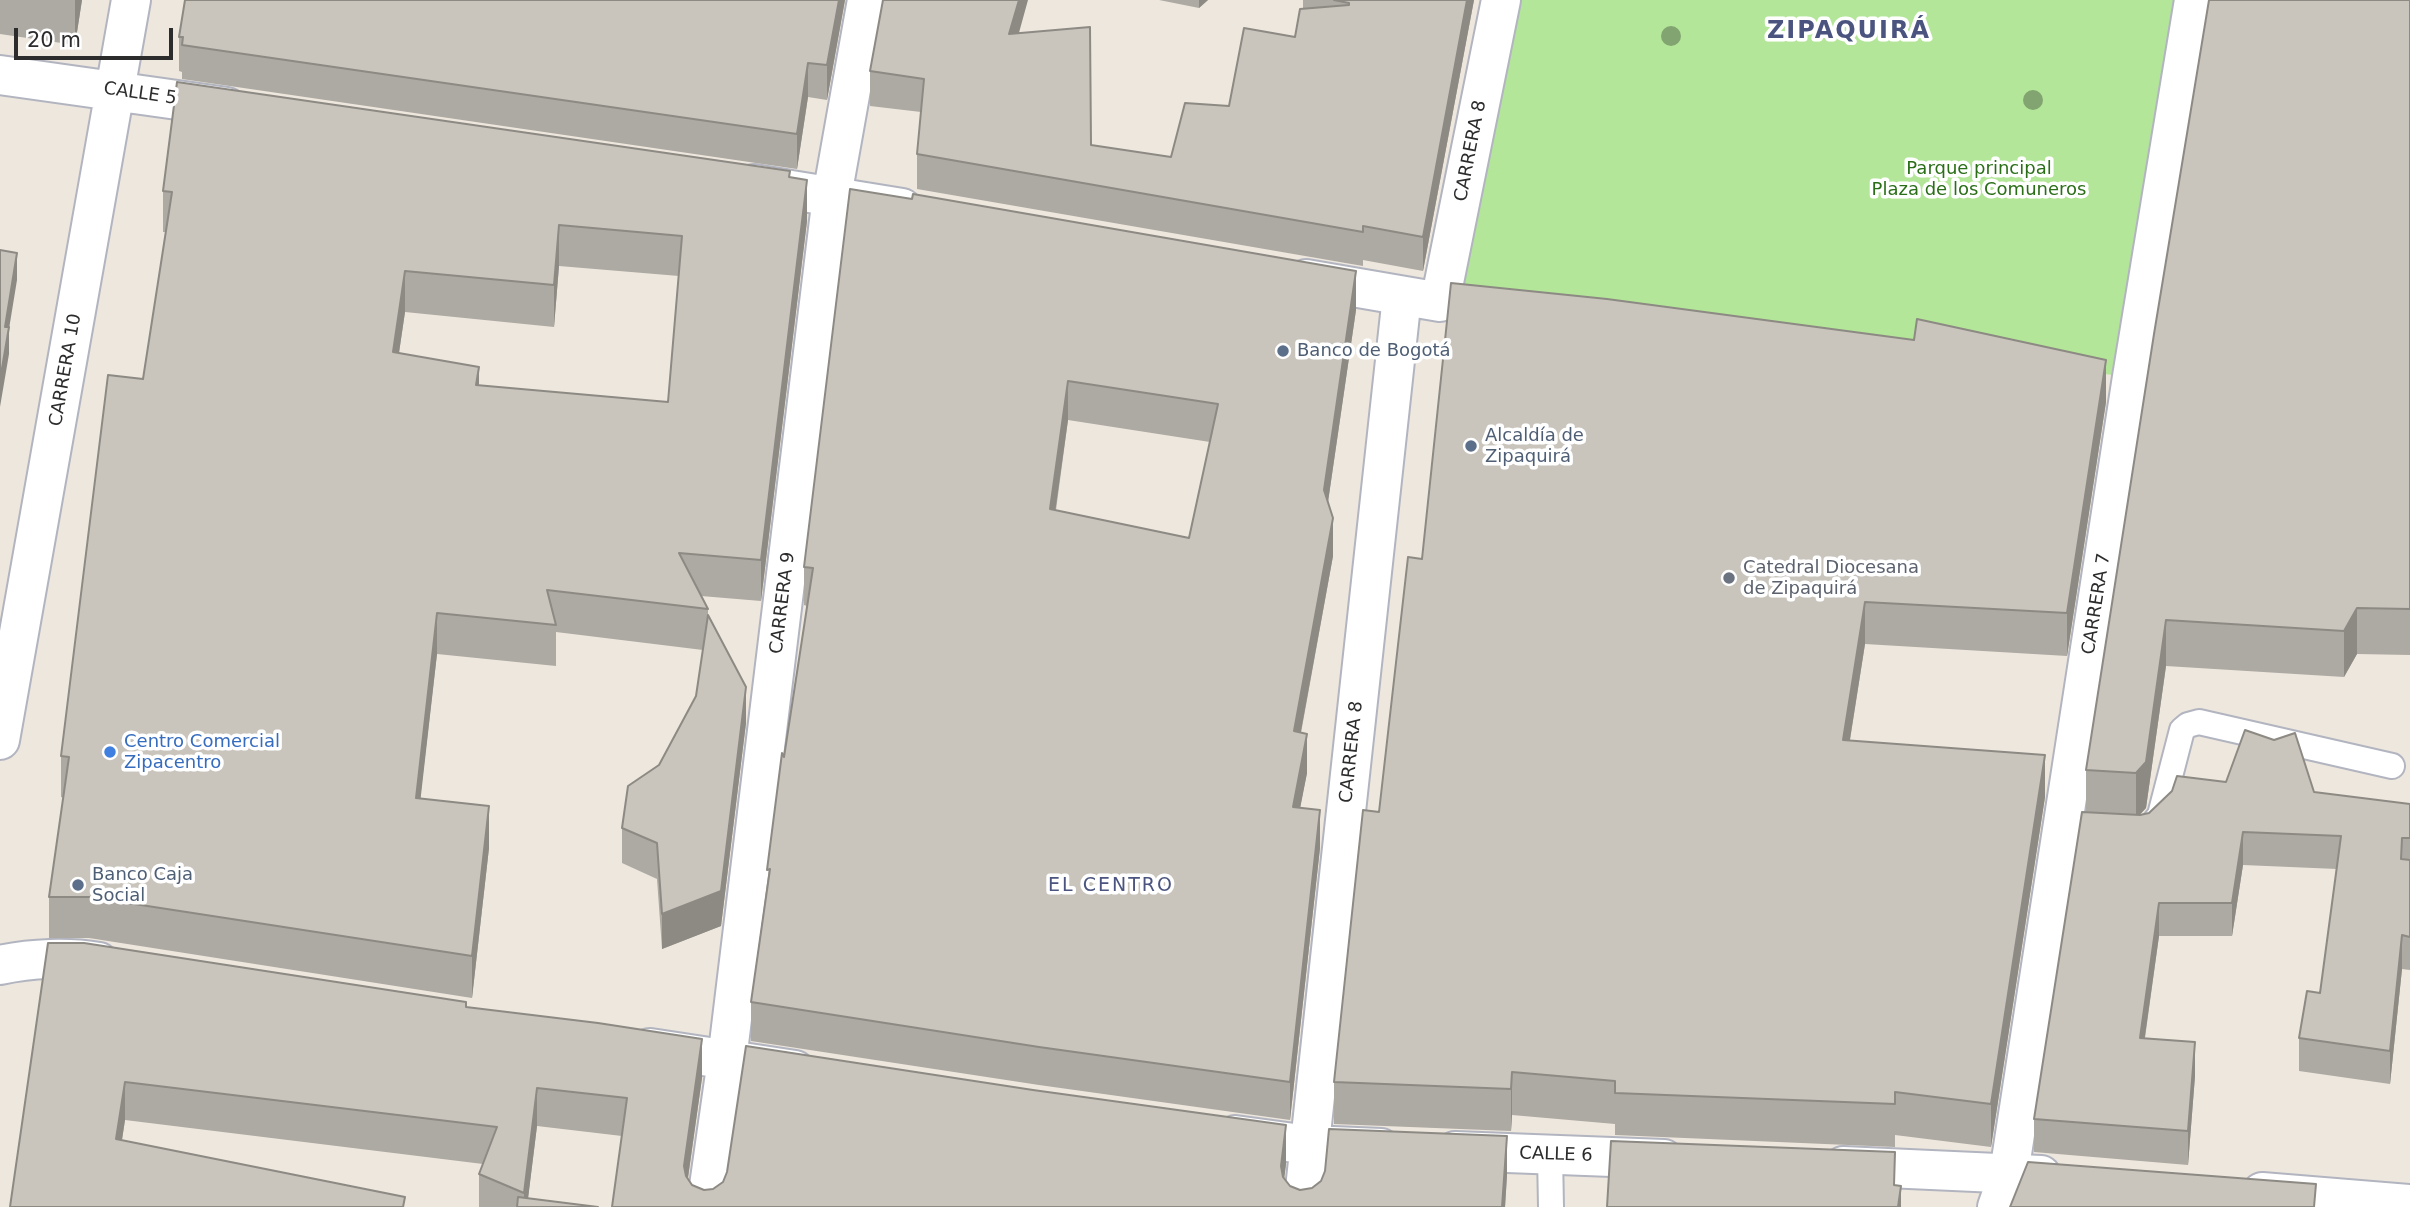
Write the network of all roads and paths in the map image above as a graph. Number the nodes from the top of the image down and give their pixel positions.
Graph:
1 (131, 0) edge
2 (867, 0) edge
3 (1501, 0) edge
4 (2194, 0) edge
5 (0, 75) edge
6 (116, 90) junction
7 (267, 113) edge
8 (722, 180) edge
9 (832, 196) junction
10 (941, 215) edge
11 (1266, 272) edge
12 (1402, 296) junction
13 (0, 740) edge
14 (2392, 766) dead end
15 (2128, 834) edge
16 (0, 965) edge
17 (127, 966) edge
18 (618, 1043) edge
19 (727, 1060) junction
20 (835, 1076) edge
21 (1200, 1130) edge
22 (1309, 1145) junction
23 (1550, 1155) junction
24 (1703, 1161) edge
25 (1814, 1165) edge
26 (2078, 1178) edge
27 (2003, 1190) edge
28 (2230, 1190) edge
29 (2410, 1204) edge
30 (706, 1207) edge
31 (1303, 1207) edge
32 (1550, 1207) edge

1 - 6 street, CARRERA 10
2 - 9 street, CARRERA 9
3 - 12 street, CARRERA 8
4 - 27 street, CARRERA 7
5 - 6 street, CALLE 5
6 - 7 street, CALLE 5
6 - 13 street, CARRERA 10
8 - 9 street
9 - 10 street
9 - 19 street, CARRERA 9
11 - 12 street
12 - 22 street, CARRERA 8
14 - 15 lane
16 - 17 street
18 - 19 street
19 - 20 street
19 - 30 street, CARRERA 9
21 - 22 street, CALLE 6
22 - 23 street, CALLE 6
22 - 31 street, CARRERA 8
23 - 24 street, CALLE 6
23 - 32 lane
25 - 27 street
26 - 27 street
28 - 29 street

